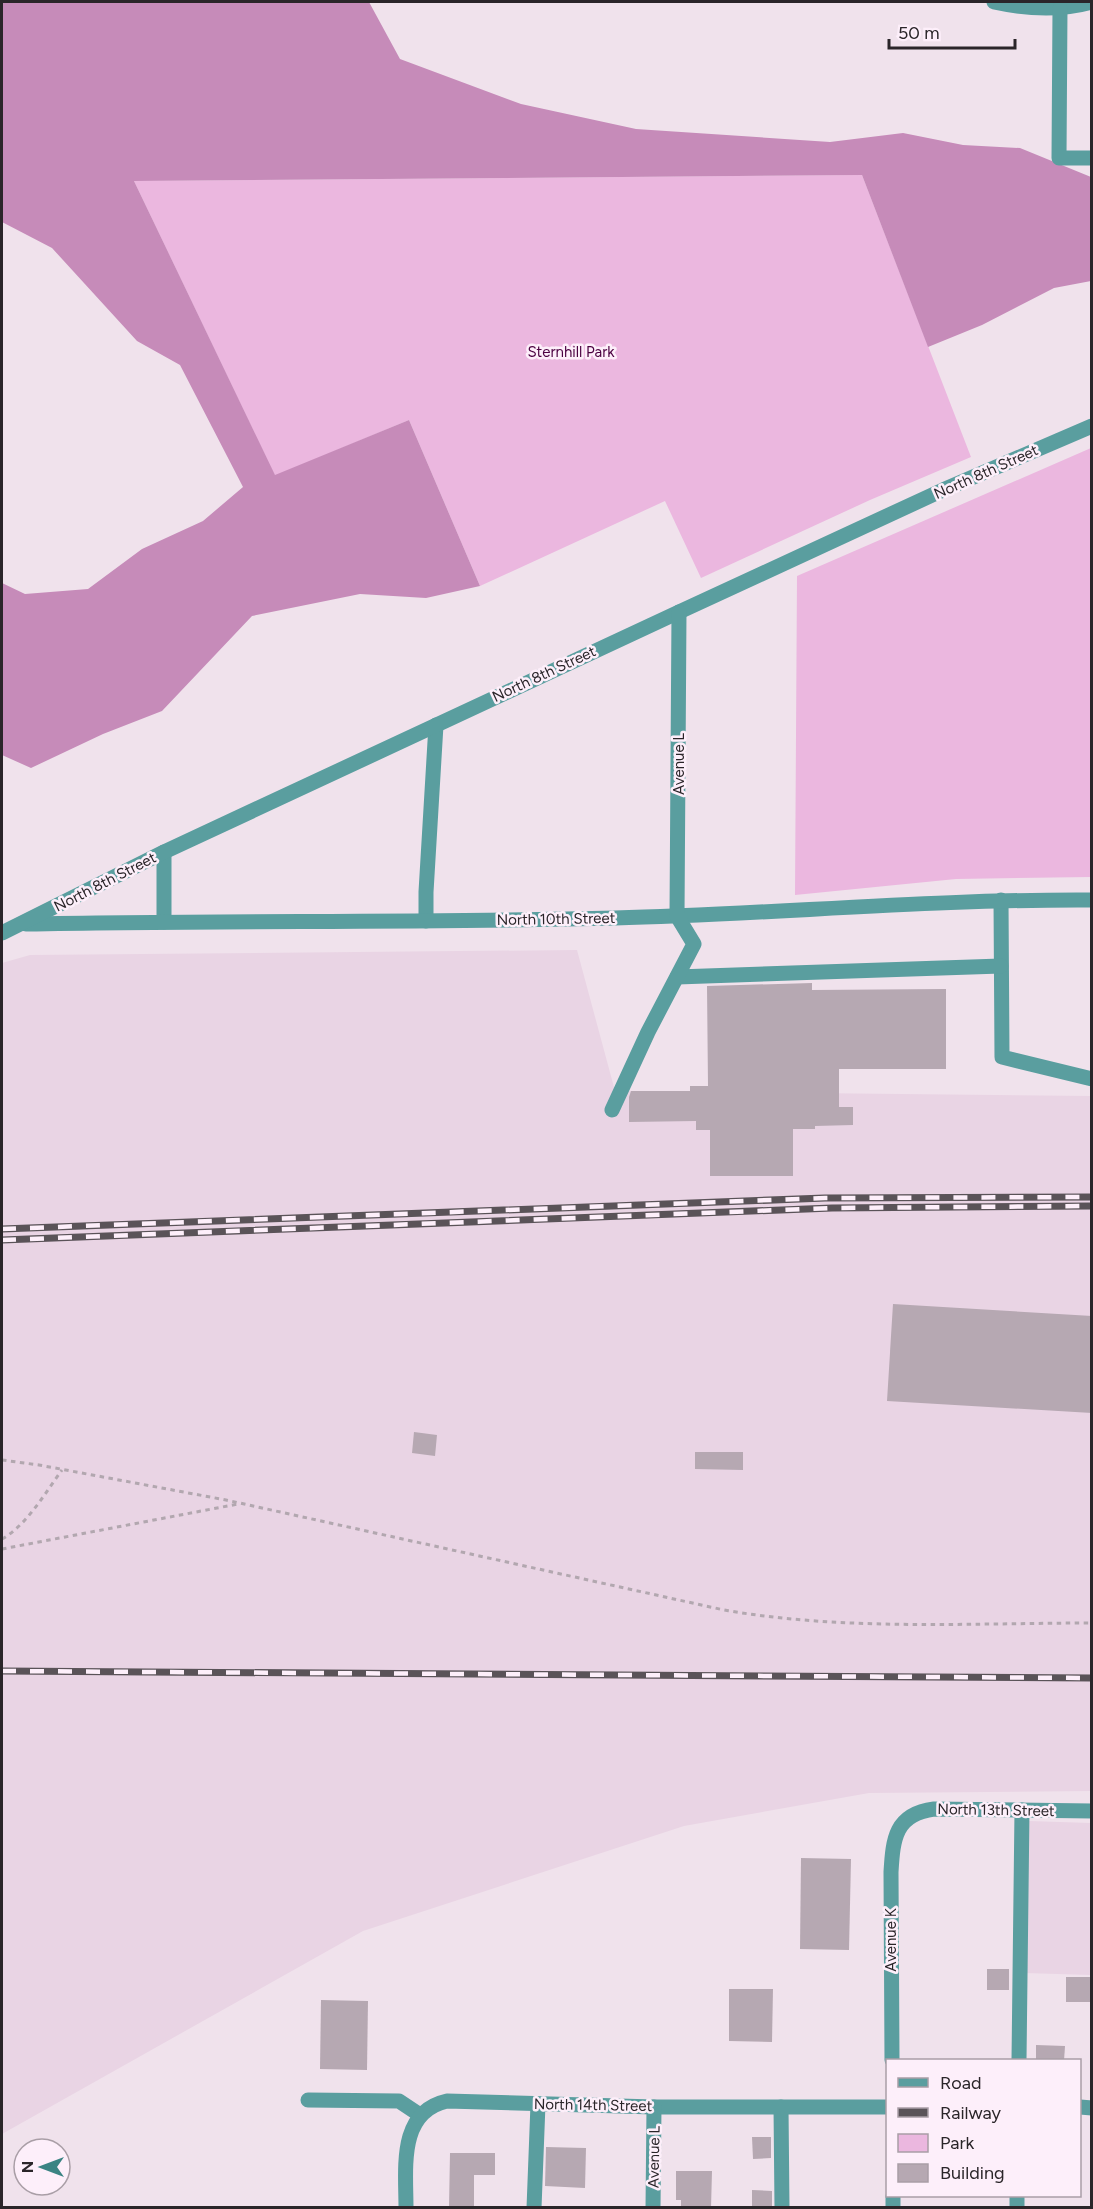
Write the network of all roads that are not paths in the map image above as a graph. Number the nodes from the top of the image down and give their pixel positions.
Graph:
1 (994, 2) edge
2 (1092, 2) edge
3 (1060, 8) junction
4 (1092, 158) edge
5 (1092, 426) edge
6 (679, 612) junction
7 (436, 725) junction
8 (164, 852) junction
9 (1001, 900) junction
10 (1092, 900) edge
11 (678, 916) junction
12 (426, 921) junction
13 (164, 922) junction
14 (20, 925) junction
15 (2, 933) edge
16 (1001, 966) junction
17 (677, 977) junction
18 (1092, 1079) edge
19 (612, 1110) dead end
20 (1022, 1810) junction
21 (1092, 1811) edge
22 (904, 1821) joint
23 (892, 2059) edge
24 (1019, 2059) edge
25 (308, 2100) dead end
26 (538, 2104) junction
27 (654, 2107) junction
28 (781, 2107) junction
29 (886, 2107) edge
30 (420, 2115) junction
31 (406, 2208) edge
32 (534, 2208) edge
33 (653, 2208) edge
34 (782, 2208) edge

1 - 3 street
2 - 3 street
3 - 4 street
5 - 6 street, North 8th Street
6 - 7 street, North 8th Street
6 - 11 street, Avenue L
7 - 8 street, North 8th Street
7 - 12 street
8 - 13 street
8 - 14 street, North 8th Street
9 - 10 street, North 10th Street
9 - 11 street, North 10th Street
9 - 16 street
11 - 12 street, North 10th Street
11 - 17 street
12 - 13 street, North 10th Street
13 - 14 street, North 10th Street
14 - 15 street, North 8th Street
16 - 17 street
16 - 18 street
17 - 19 street
20 - 21 street, North 13th Street
20 - 22 street, North 13th Street
20 - 24 street
22 - 23 street, Avenue K
25 - 30 street
26 - 27 street, North 14th Street
26 - 30 street, North 14th Street
26 - 32 street
27 - 28 street, North 14th Street
27 - 33 street, Avenue L
28 - 29 street, North 14th Street
28 - 34 street
30 - 31 street

